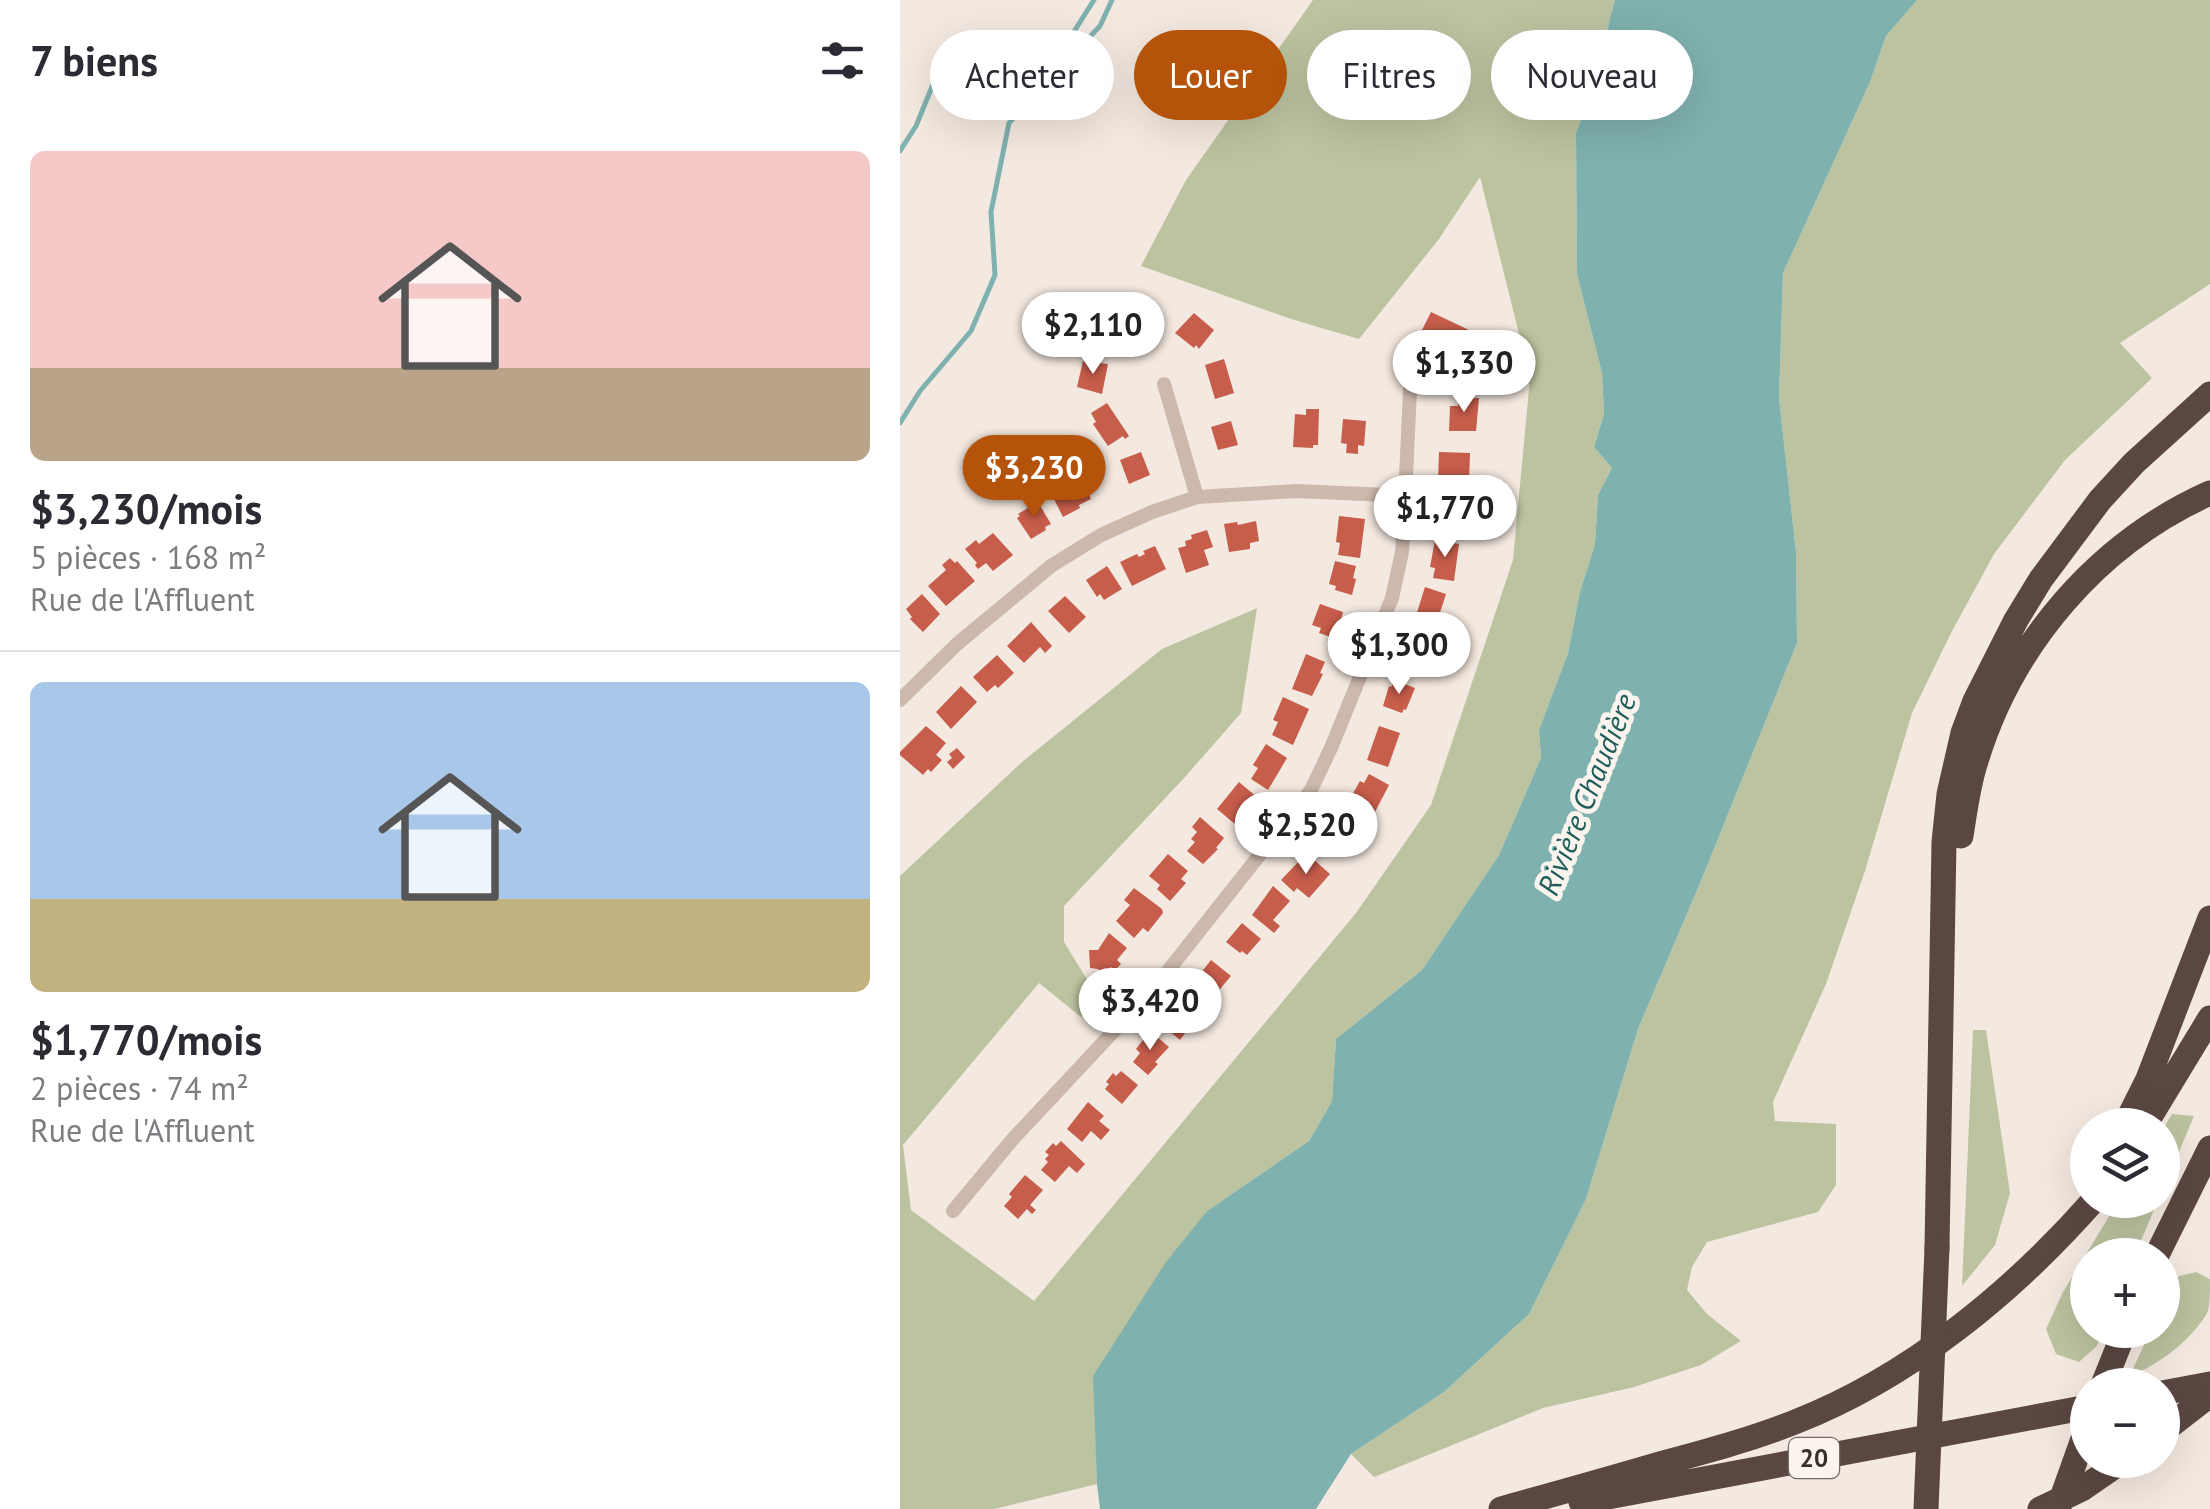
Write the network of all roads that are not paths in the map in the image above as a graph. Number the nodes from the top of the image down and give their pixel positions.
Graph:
1 (1164, 384) dead end
2 (1410, 390) dead end
3 (2210, 394) edge
4 (2210, 493) edge
5 (1197, 497) junction
6 (1405, 498) junction
7 (900, 700) edge
8 (2210, 918) edge
9 (2210, 1018) edge
10 (2134, 1108) edge
11 (2155, 1108) edge
12 (2210, 1148) edge
13 (1939, 1185) junction
14 (2070, 1210) edge
15 (953, 1211) dead end
16 (2078, 1218) edge
17 (2165, 1238) edge
18 (2008, 1286) junction
19 (2210, 1384) edge
20 (2180, 1390) edge
21 (2210, 1395) edge
22 (2070, 1410) edge
23 (2180, 1418) edge
24 (2070, 1476) edge
25 (2098, 1478) edge
26 (1501, 1509) edge
27 (1542, 1509) edge
28 (1926, 1509) edge
29 (2040, 1509) edge
30 (2058, 1509) edge

1 - 5 street
2 - 6 street
3 - 13 highway
4 - 13 highway
5 - 6 street
5 - 7 street
6 - 15 street
8 - 10 highway
9 - 11 highway
12 - 17 highway
13 - 28 highway, bridge
14 - 18 highway
16 - 18 highway
18 - 26 highway
19 - 20 highway
21 - 23 highway
22 - 27 highway, 20
24 - 30 highway, bridge
25 - 29 highway

